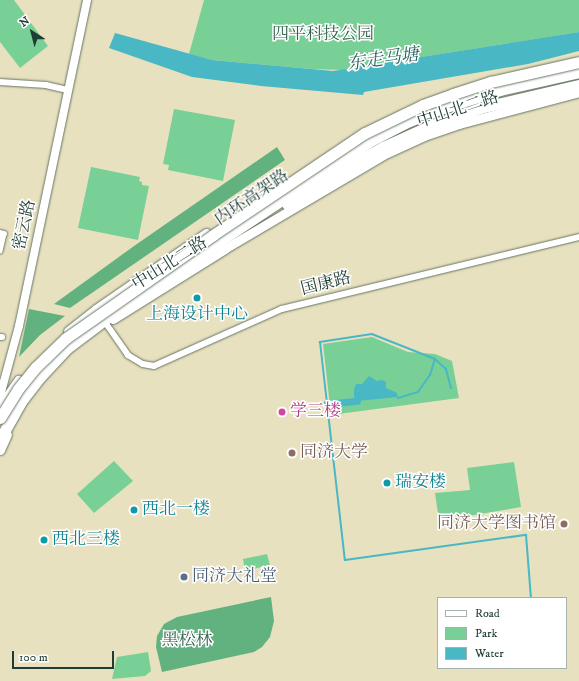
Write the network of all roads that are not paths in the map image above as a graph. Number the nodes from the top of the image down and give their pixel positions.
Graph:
1 (87, 0) edge
2 (579, 62) edge
3 (579, 71) edge
4 (0, 82) edge
5 (579, 85) edge
6 (68, 90) junction
7 (579, 92) edge
8 (0, 233) edge
9 (579, 237) edge
10 (0, 251) edge
11 (157, 283) junction
12 (106, 323) junction
13 (10, 365) junction
14 (21, 377) junction
15 (0, 396) edge
16 (0, 406) edge
17 (0, 418) edge
18 (0, 439) edge
19 (0, 450) edge

1 - 6 street, 密云路
2 - 17 highway, 内环高架路, bridge
3 - 11 highway, 内环高架路
3 - 14 main road, 中山北二路
4 - 6 street
5 - 11 highway
6 - 13 street, 密云路
7 - 12 main road, 中山北二路
8 - 10 street
9 - 12 street, 国康路
11 - 18 highway, 内环高架路
12 - 19 main road, 中山北二路
13 - 14 street
13 - 15 street, 密云路
14 - 16 main road, 中山北二路

